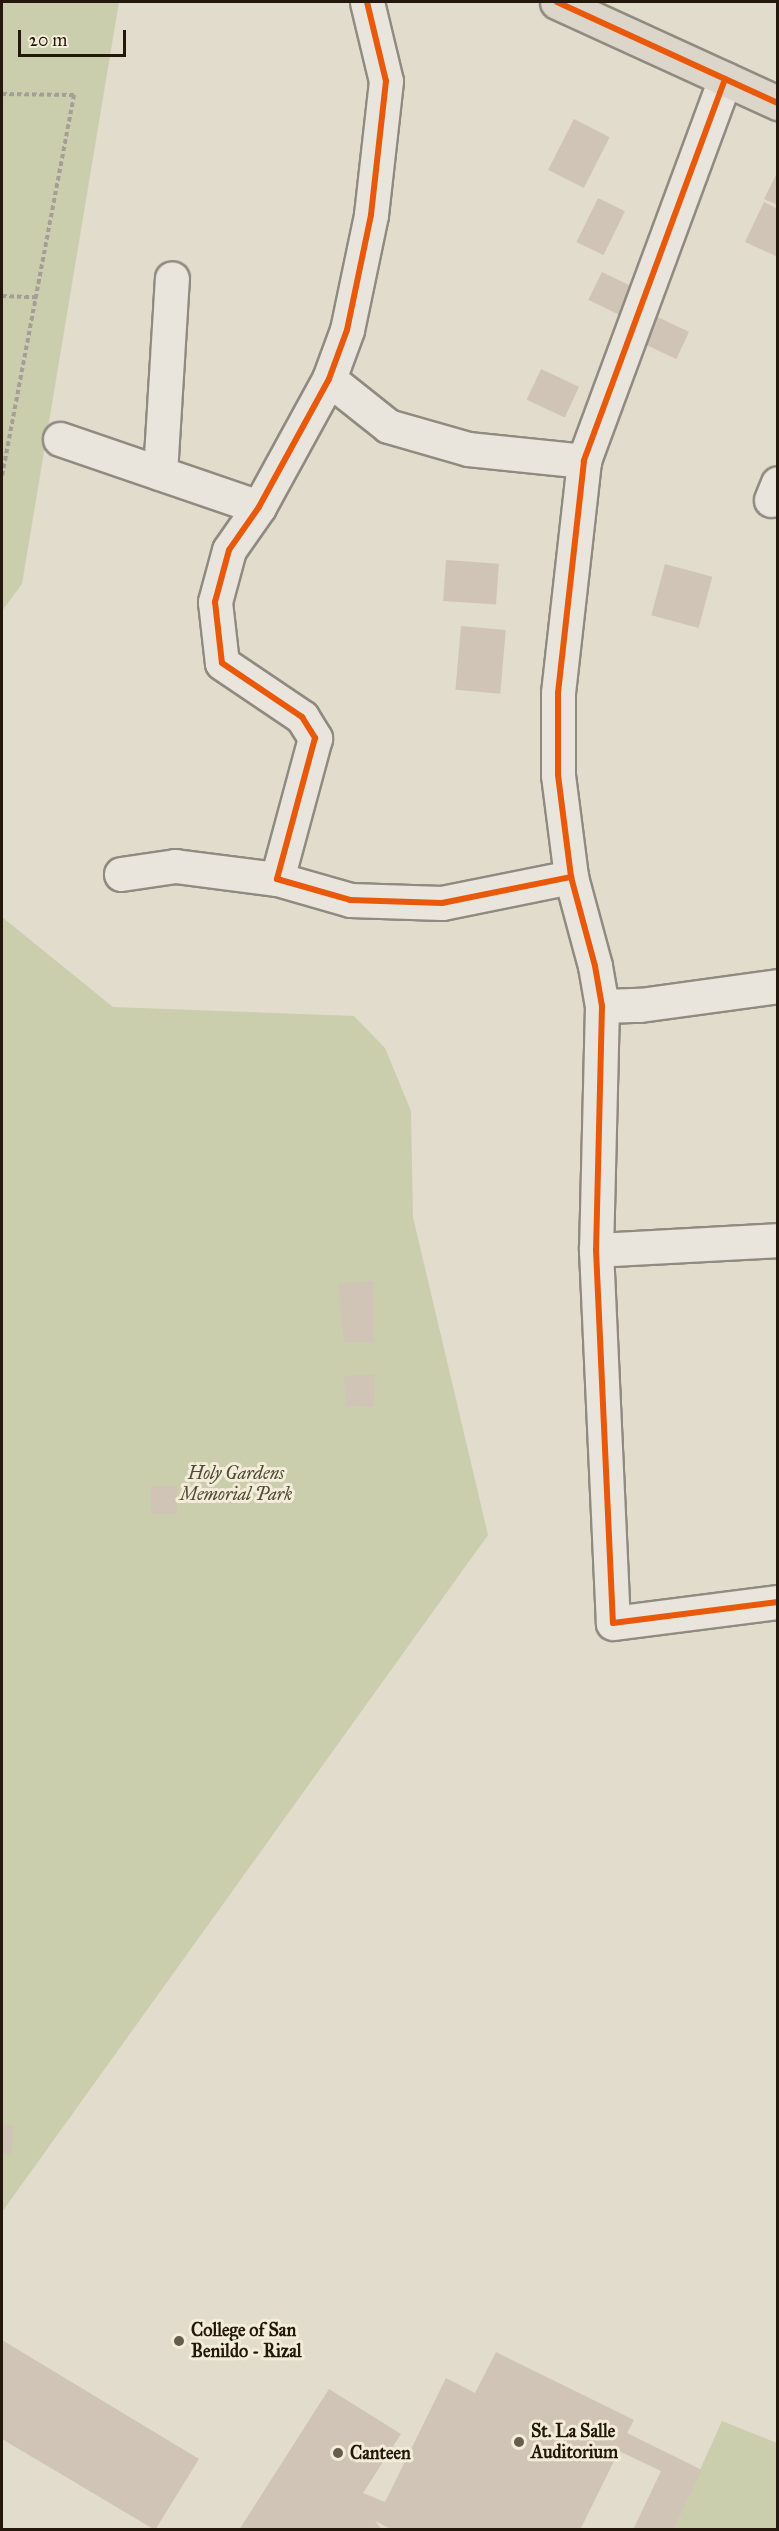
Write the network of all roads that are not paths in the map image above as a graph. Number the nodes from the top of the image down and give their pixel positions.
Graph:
1 (367, 2) edge
2 (556, 2) edge
3 (725, 79) junction
4 (777, 103) edge
5 (172, 278) dead end
6 (329, 379) junction
7 (60, 439) dead end
8 (584, 461) junction
9 (160, 473) junction
10 (259, 507) junction
11 (121, 874) dead end
12 (571, 877) junction
13 (278, 879) junction
14 (777, 986) edge
15 (602, 1006) junction
16 (777, 1240) edge
17 (596, 1250) junction
18 (777, 1602) edge

1 - 6 street
2 - 3 main road
3 - 4 main road
3 - 8 street
5 - 9 street
6 - 8 street
6 - 10 street
7 - 9 street
8 - 12 street
9 - 10 street
10 - 13 street
11 - 13 street
12 - 13 street
12 - 15 street
14 - 15 street
15 - 17 street
16 - 17 street
17 - 18 street

